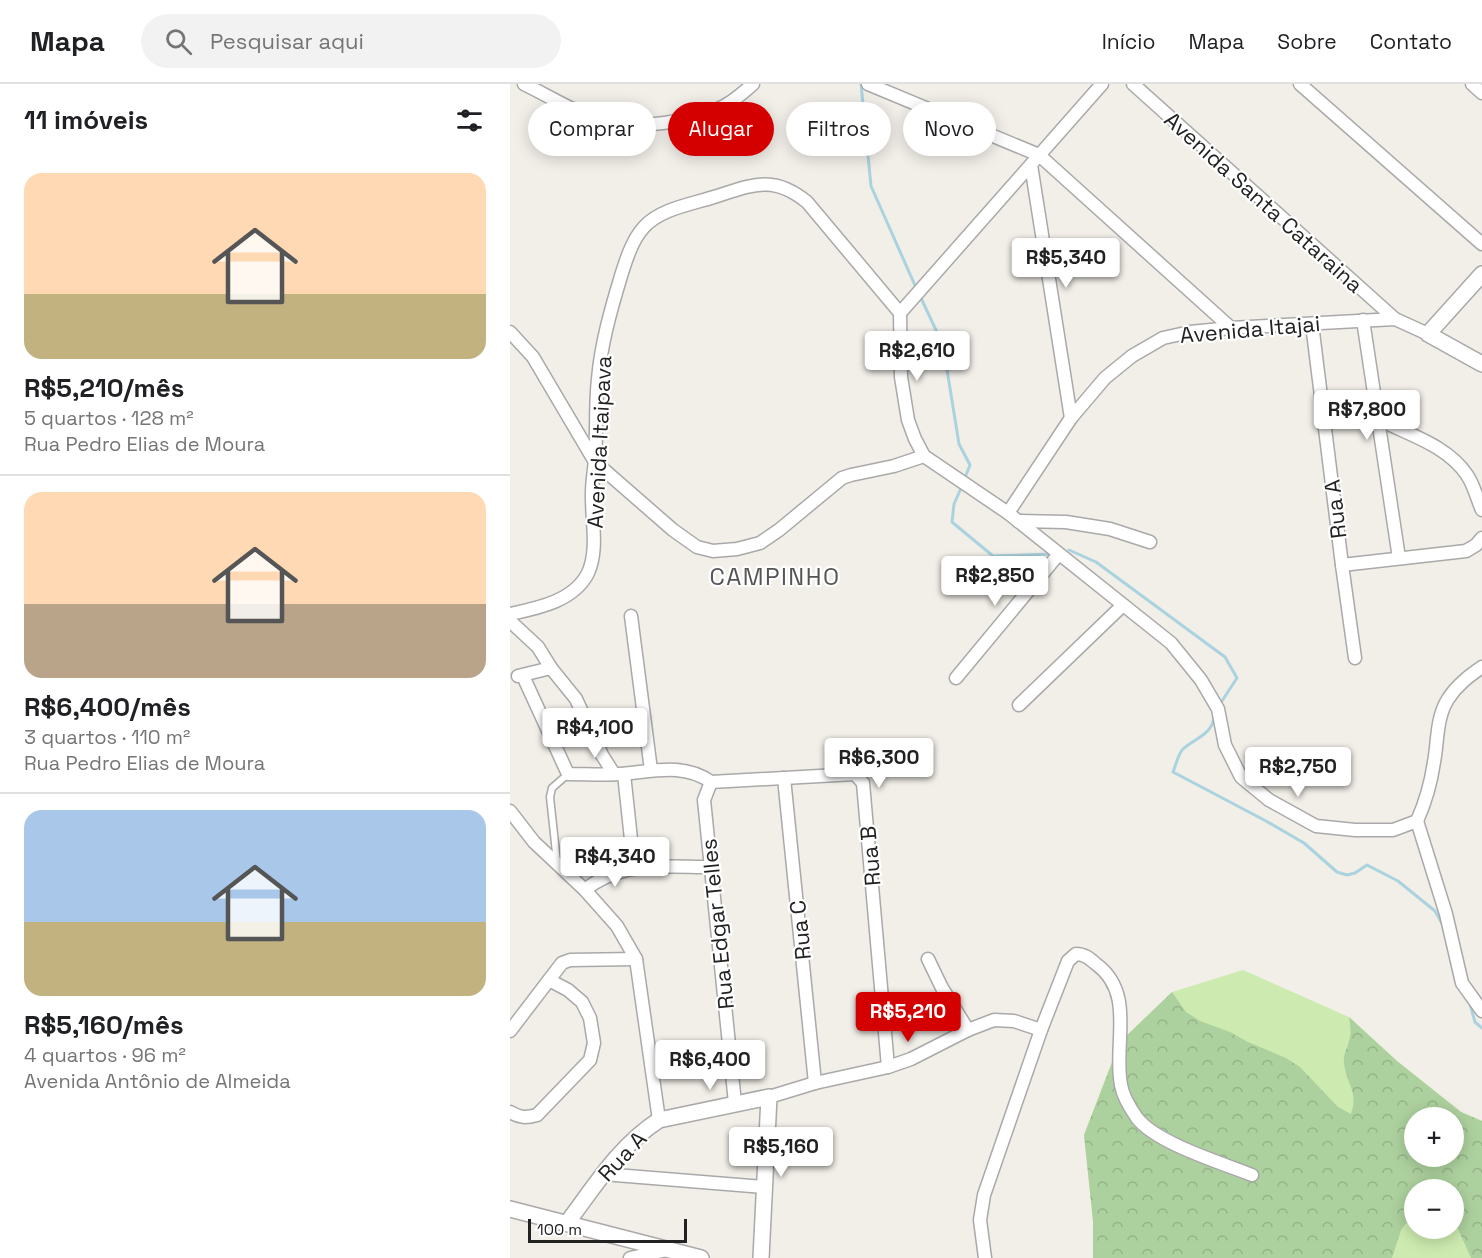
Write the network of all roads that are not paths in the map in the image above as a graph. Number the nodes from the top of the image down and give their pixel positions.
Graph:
1 (524, 84) edge
2 (753, 84) edge
3 (868, 84) edge
4 (1102, 84) edge
5 (1133, 84) edge
6 (1300, 84) edge
7 (1472, 84) edge
8 (1482, 93) edge
9 (1035, 160) junction
10 (1482, 244) edge
11 (1482, 274) edge
12 (900, 313) junction
13 (1395, 319) junction
14 (1363, 320) junction
15 (1312, 324) junction
16 (1231, 328) junction
17 (510, 332) edge
18 (1428, 334) junction
19 (1482, 364) edge
20 (1071, 418) junction
21 (1380, 420) junction
22 (924, 456) junction
23 (595, 462) junction
24 (1482, 510) edge
25 (1008, 513) junction
26 (1018, 521) junction
27 (1482, 538) edge
28 (1150, 542) dead end
29 (1058, 555) junction
30 (1399, 558) junction
31 (1342, 566) junction
32 (1123, 605) junction
33 (510, 614) edge
34 (631, 616) dead end
35 (510, 621) edge
36 (1355, 658) dead end
37 (1482, 667) edge
38 (551, 668) junction
39 (956, 678) dead end
40 (1019, 705) dead end
41 (651, 770) junction
42 (568, 774) junction
43 (619, 774) junction
44 (784, 778) junction
45 (711, 782) junction
46 (510, 811) edge
47 (1417, 821) junction
48 (558, 865) junction
49 (634, 867) junction
50 (711, 867) junction
51 (585, 890) junction
52 (636, 959) junction
53 (928, 959) dead end
54 (549, 980) junction
55 (1482, 1011) edge
56 (968, 1030) junction
57 (1041, 1030) junction
58 (510, 1031) edge
59 (888, 1067) junction
60 (815, 1083) junction
61 (769, 1097) junction
62 (735, 1103) junction
63 (510, 1112) edge
64 (658, 1120) junction
65 (603, 1174) junction
66 (1252, 1175) dead end
67 (764, 1187) junction
68 (510, 1209) edge
69 (567, 1223) junction
70 (670, 1249) junction
71 (630, 1258) edge
72 (701, 1258) edge
73 (761, 1258) edge
74 (985, 1258) edge

1 - 2 street
3 - 9 street
4 - 9 street
5 - 13 street, Avenida Santa Cataraina
6 - 10 street
7 - 8 street
9 - 12 street
9 - 16 street
9 - 20 street
11 - 18 street
12 - 22 street
12 - 23 street, Avenida Itaipava
13 - 14 street, Avenida Itajai
13 - 18 street, Avenida Itajai
14 - 15 street, Avenida Itajai
14 - 21 street
15 - 16 street, Avenida Itajai
15 - 31 street, Rua A
16 - 20 street, Avenida Itajai
17 - 23 street
18 - 19 street, Avenida Itajai
20 - 25 street, Avenida Itajai
21 - 24 street
21 - 30 street
22 - 23 street
22 - 25 street
23 - 33 street, Avenida Itaipava
25 - 26 street
26 - 28 street
26 - 29 street
27 - 30 street
29 - 32 street
29 - 39 street
30 - 31 street
31 - 36 street, Rua A
32 - 40 street
32 - 47 street
34 - 41 street
35 - 38 street
37 - 47 street
38 - 42 street
38 - 43 street
41 - 43 street, Rua B
41 - 45 street, Rua B
42 - 43 street, Rua B
42 - 48 lane
43 - 49 street
44 - 45 street, Rua B
44 - 59 street, Rua B
44 - 60 street, Rua C
45 - 50 street, Rua Edgar Telles
46 - 48 street, Rua A
47 - 55 street
48 - 51 street, Rua A
49 - 50 street
49 - 51 street
50 - 62 street, Rua Edgar Telles
51 - 52 street, Rua A
52 - 54 street
52 - 64 street, Rua A
53 - 56 street
54 - 58 street
54 - 63 street
56 - 57 street
56 - 59 street
57 - 66 street
57 - 74 street
59 - 60 street
60 - 61 street
61 - 62 street
61 - 67 street
62 - 64 street
64 - 65 street, Rua A
65 - 67 street
65 - 69 street, Rua A
67 - 73 street
68 - 69 street
69 - 70 street
70 - 71 street
70 - 72 street

